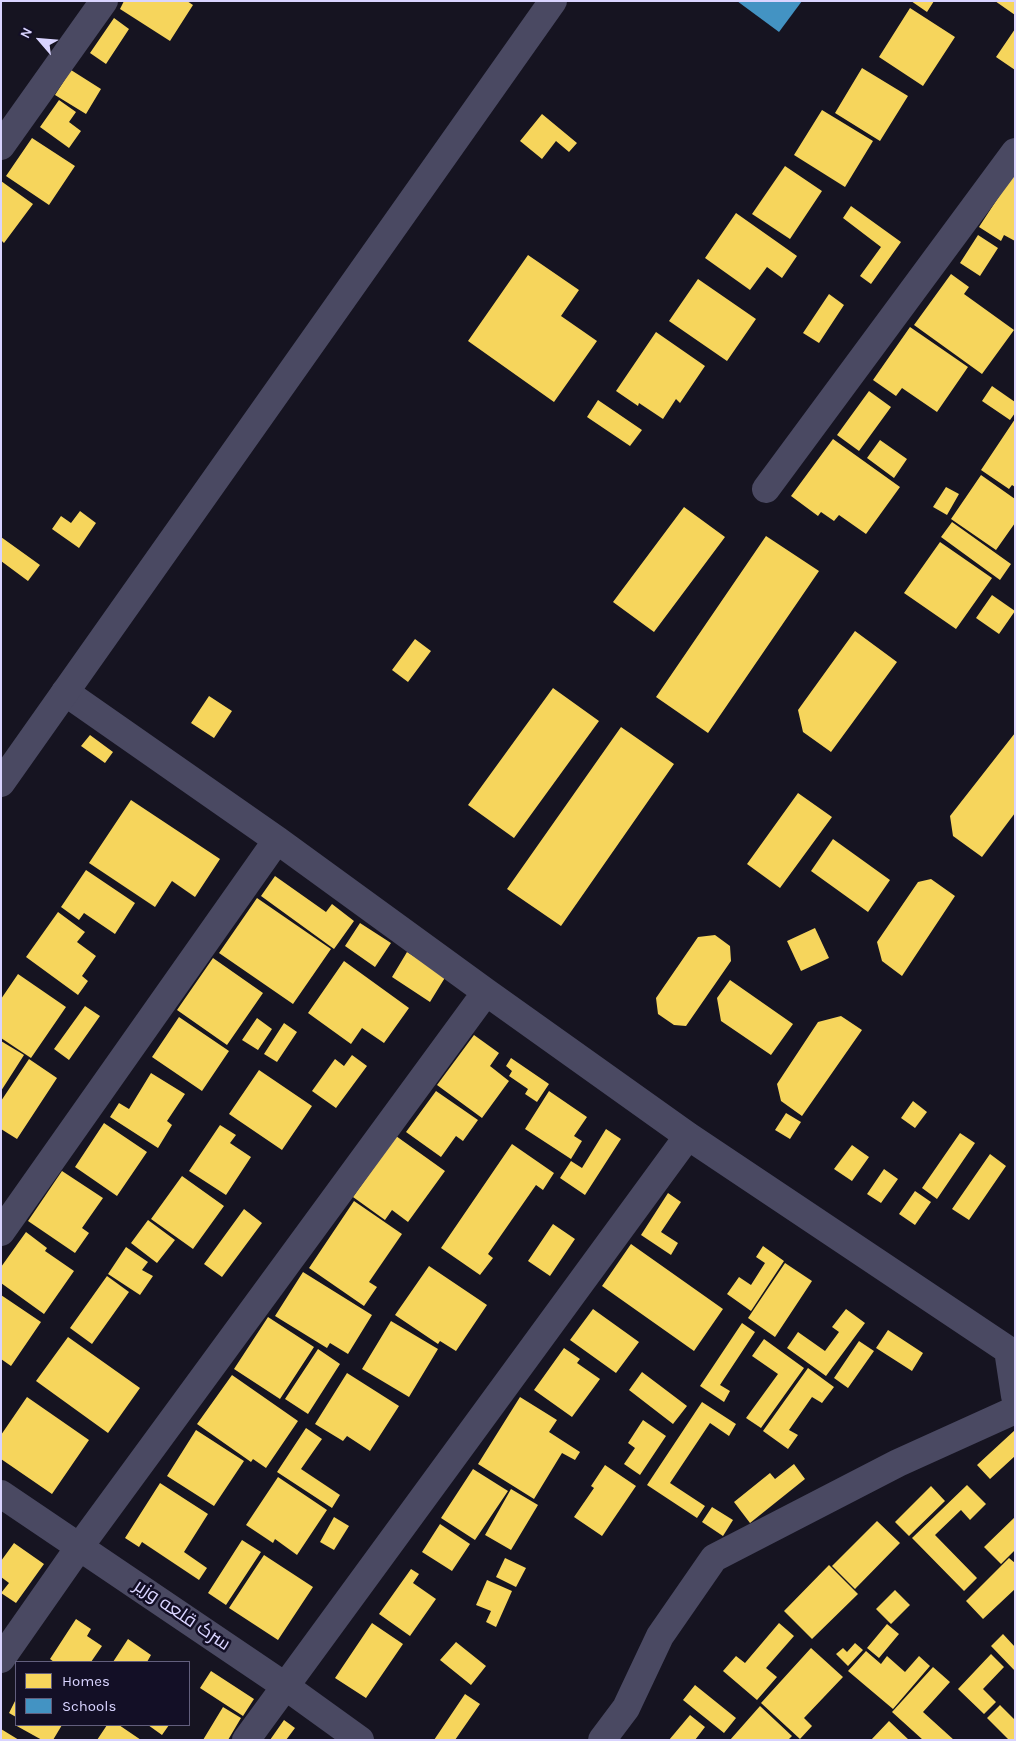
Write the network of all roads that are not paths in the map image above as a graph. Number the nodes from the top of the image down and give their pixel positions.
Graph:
1 (104, 1) edge
2 (553, 1) edge
3 (1, 146) edge
4 (1015, 152) edge
5 (766, 489) dead end
6 (65, 692) junction
7 (1, 783) edge
8 (277, 840) junction
9 (486, 992) junction
10 (688, 1136) junction
11 (1, 1232) edge
12 (1015, 1396) edge
13 (1015, 1410) edge
14 (1, 1494) edge
15 (80, 1546) junction
16 (1, 1659) edge
17 (285, 1686) junction
18 (246, 1740) edge
19 (360, 1740) edge
20 (602, 1740) edge

1 - 3 street
2 - 6 street
4 - 5 street
6 - 7 street
6 - 8 street
8 - 9 street
8 - 11 street
9 - 10 street
9 - 15 street
10 - 12 street
10 - 17 street
13 - 20 street
14 - 15 street, سرک قلعه وزیر
15 - 16 street
15 - 17 street, سرک قلعه وزیر
17 - 18 street
17 - 19 street, سرک قلعه وزیر

